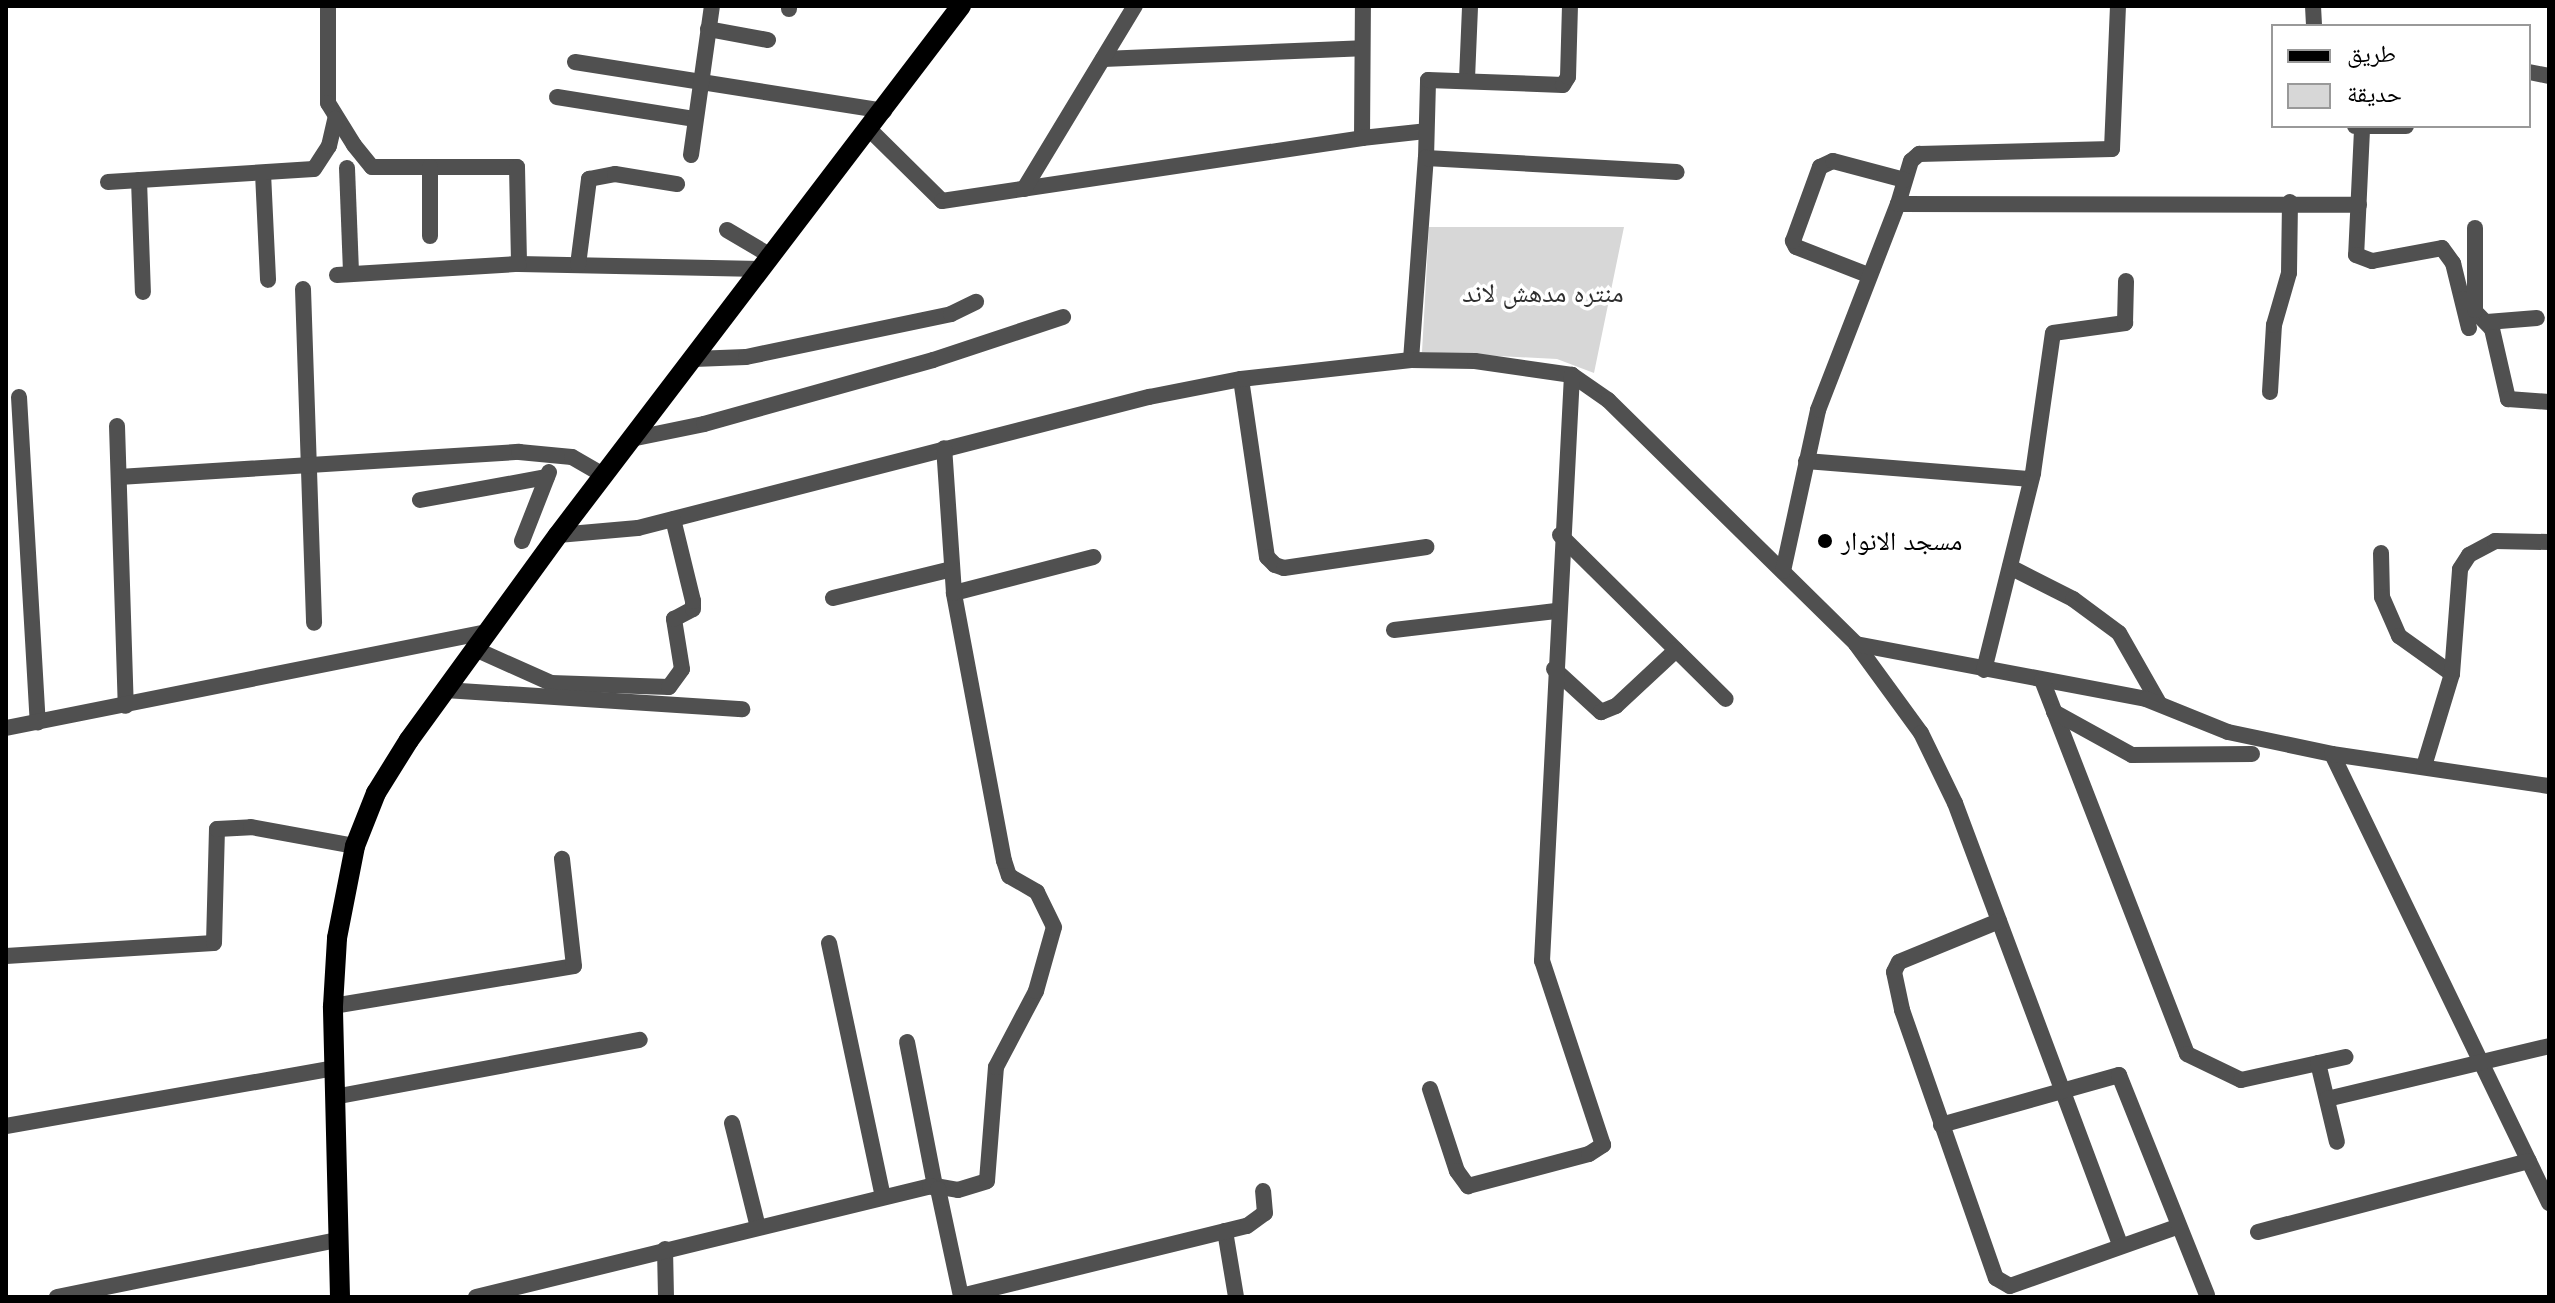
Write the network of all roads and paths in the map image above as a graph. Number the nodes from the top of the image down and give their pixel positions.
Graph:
1 (328, 6) edge
2 (712, 6) edge
3 (961, 6) edge
4 (1135, 6) edge
5 (1363, 6) edge
6 (1470, 6) edge
7 (1570, 6) edge
8 (2118, 6) edge
9 (708, 29) junction
10 (768, 40) dead end
11 (1362, 48) junction
12 (1103, 59) junction
13 (575, 62) dead end
14 (1467, 79) junction
15 (700, 80) junction
16 (557, 97) dead end
17 (884, 111) junction
18 (335, 119) junction
19 (695, 119) junction
20 (2358, 128) edge
21 (870, 130) junction
22 (1426, 131) junction
23 (1362, 138) junction
24 (691, 155) dead end
25 (1426, 158) junction
26 (372, 167) junction
27 (430, 167) junction
28 (347, 168) junction
29 (314, 169) junction
30 (1677, 172) dead end
31 (263, 173) junction
32 (139, 180) junction
33 (1905, 180) junction
34 (108, 182) dead end
35 (677, 184) dead end
36 (1024, 189) junction
37 (2290, 202) junction
38 (1898, 204) junction
39 (2359, 205) junction
40 (2475, 228) dead end
41 (727, 230) dead end
42 (430, 236) dead end
43 (766, 263) junction
44 (519, 264) junction
45 (578, 265) junction
46 (1868, 275) junction
47 (268, 280) dead end
48 (2126, 281) dead end
49 (303, 289) dead end
50 (143, 292) dead end
51 (976, 302) dead end
52 (2475, 310) junction
53 (1063, 317) dead end
54 (2537, 318) dead end
55 (2469, 328) dead end
56 (694, 359) junction
57 (1411, 360) junction
58 (1572, 375) junction
59 (1241, 379) junction
60 (2270, 392) dead end
61 (19, 397) dead end
62 (2549, 402) edge
63 (117, 426) dead end
64 (636, 438) junction
65 (944, 448) junction
66 (556, 454) junction
67 (1806, 461) junction
68 (308, 463) junction
69 (605, 476) junction
70 (119, 477) junction
71 (547, 477) junction
72 (2031, 479) junction
73 (420, 500) dead end
74 (673, 519) junction
75 (558, 535) junction
76 (1560, 535) junction
77 (522, 541) dead end
78 (2549, 542) edge
79 (1426, 547) dead end
80 (2381, 553) dead end
81 (1093, 557) dead end
82 (2010, 567) junction
83 (952, 569) junction
84 (1783, 571) junction
85 (954, 593) junction
86 (833, 598) dead end
87 (1556, 611) junction
88 (314, 623) dead end
89 (1394, 630) dead end
90 (480, 641) junction
91 (1856, 644) junction
92 (1676, 650) junction
93 (1554, 669) junction
94 (1984, 670) junction
95 (2452, 674) junction
96 (2042, 680) junction
97 (445, 690) junction
98 (1726, 699) dead end
99 (2159, 703) junction
100 (126, 706) junction
101 (742, 709) dead end
102 (2054, 712) junction
103 (38, 722) junction
104 (6, 728) edge
105 (2252, 754) dead end
106 (2332, 754) junction
107 (2424, 766) junction
108 (2549, 786) edge
109 (355, 846) junction
110 (562, 859) dead end
111 (1999, 921) junction
112 (829, 943) dead end
113 (6, 956) edge
114 (333, 1006) junction
115 (640, 1040) dead end
116 (907, 1042) dead end
117 (2549, 1046) edge
118 (2346, 1057) dead end
119 (2318, 1063) junction
120 (2484, 1065) junction
121 (334, 1068) junction
122 (1430, 1089) dead end
123 (2063, 1089) junction
124 (334, 1097) junction
125 (2327, 1099) junction
126 (732, 1123) dead end
127 (1941, 1125) junction
128 (6, 1126) edge
129 (2337, 1142) dead end
130 (2537, 1167) edge
131 (935, 1186) junction
132 (1263, 1191) dead end
133 (883, 1196) junction
134 (2549, 1203) edge
135 (2179, 1226) junction
136 (758, 1227) junction
137 (1225, 1231) junction
138 (2258, 1232) dead end
139 (338, 1240) junction
140 (2120, 1245) junction
141 (665, 1249) junction
142 (498, 1294) edge
143 (2207, 1295) dead end
144 (961, 1296) edge
145 (57, 1297) edge
146 (340, 1297) edge
147 (476, 1297) edge
148 (666, 1297) edge
149 (1236, 1297) edge

1 - 18 street
2 - 9 street
3 - 17 main road
4 - 12 street
5 - 11 street
6 - 14 street
7 - 14 street
8 - 33 street
9 - 10 street
9 - 15 street
11 - 12 street
11 - 23 street
12 - 36 street
13 - 15 street
14 - 22 street
15 - 17 street
15 - 19 street
16 - 19 street
17 - 21 main road
18 - 26 street
18 - 29 street
19 - 24 street
20 - 39 street
21 - 36 street
21 - 43 main road
22 - 23 street
22 - 25 street
23 - 36 street
25 - 30 street
25 - 57 street
26 - 27 street
26 - 28 street
27 - 42 street
27 - 44 street
28 - 29 street
28 - 44 street
29 - 31 street
31 - 32 street
31 - 47 street
32 - 34 street
32 - 50 street
33 - 38 street
33 - 46 street
35 - 45 street
37 - 38 street
37 - 39 street
37 - 60 street
38 - 46 street
39 - 52 street
40 - 52 street
41 - 43 street
43 - 45 street
43 - 56 main road
44 - 45 street
46 - 67 street
48 - 72 street
49 - 68 street
51 - 56 street
52 - 54 street
52 - 55 street
52 - 62 street
53 - 64 street
56 - 64 main road
57 - 58 street
57 - 59 street
58 - 76 street
58 - 84 street
59 - 65 street
59 - 79 street
61 - 103 street
63 - 70 street
64 - 69 main road
65 - 74 street
65 - 83 street
66 - 68 street
66 - 69 street
66 - 71 street
67 - 72 street
67 - 84 street
68 - 70 street
68 - 88 street
69 - 75 main road
70 - 100 street
71 - 73 street
71 - 77 street
72 - 82 street
74 - 75 street
74 - 90 street
75 - 90 main road
76 - 87 street
76 - 92 street
78 - 95 street
80 - 95 street
81 - 85 street
82 - 94 street
82 - 99 street
83 - 85 street
83 - 86 street
84 - 91 street
85 - 131 street
87 - 89 street
87 - 93 street
90 - 97 main road
90 - 100 street
91 - 94 street
91 - 111 street
92 - 93 street
92 - 98 street
93 - 122 street
94 - 96 street
95 - 107 street
96 - 99 street
96 - 102 street
97 - 101 street
97 - 109 main road
99 - 106 street
100 - 103 street
102 - 105 street
102 - 119 street
103 - 104 street
106 - 107 street
106 - 120 street
107 - 108 street
109 - 113 street
109 - 114 main road
110 - 114 street
111 - 123 street
111 - 127 street
112 - 133 street
114 - 121 main road
115 - 124 street
116 - 131 street
117 - 120 street
118 - 119 street
119 - 125 street
120 - 125 street
120 - 130 street
121 - 124 main road
121 - 128 street
123 - 127 street
123 - 135 street
123 - 140 street
124 - 139 main road
125 - 129 street
126 - 136 street
127 - 140 street
130 - 134 street
130 - 138 street
131 - 133 street
131 - 144 street
132 - 137 street
133 - 136 street
135 - 140 street
135 - 143 street
136 - 141 street
137 - 144 street
137 - 149 street
139 - 145 street
139 - 146 main road
141 - 142 street
141 - 148 street
142 - 147 street

